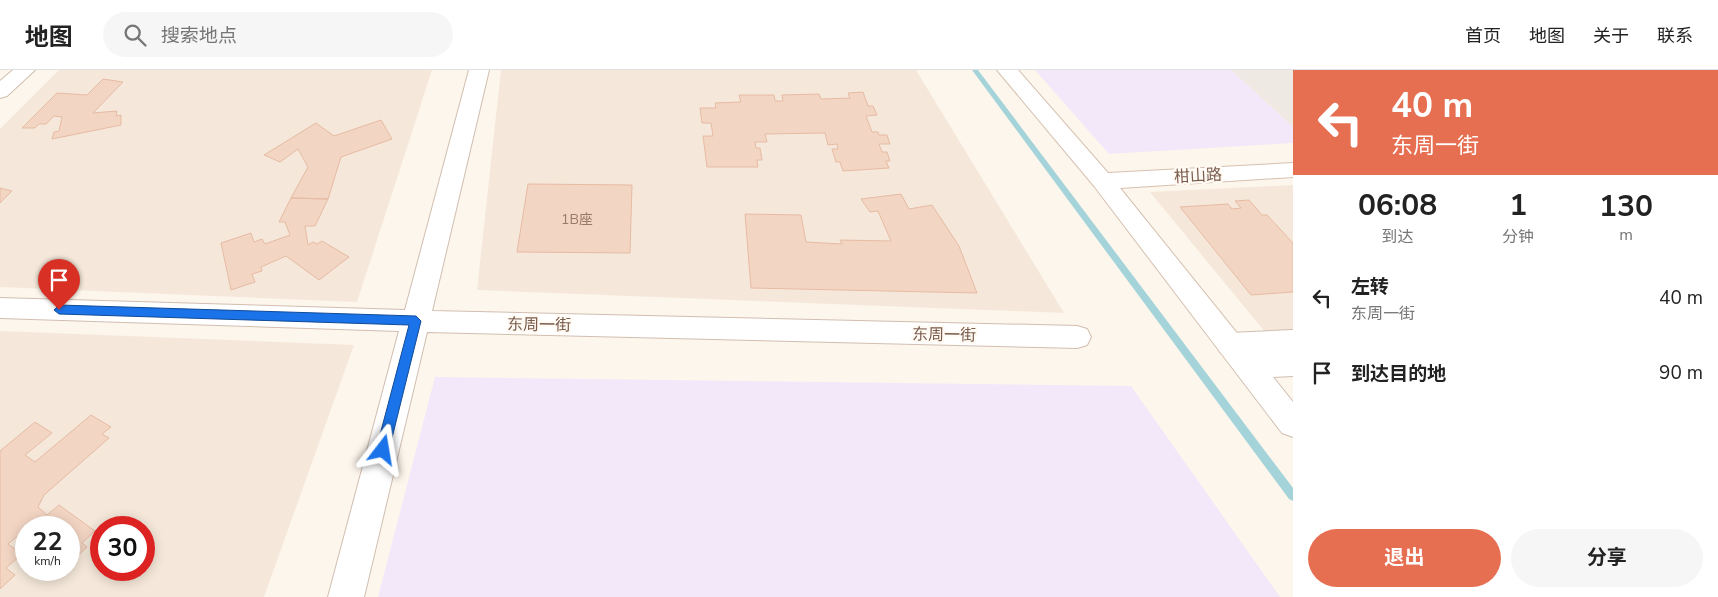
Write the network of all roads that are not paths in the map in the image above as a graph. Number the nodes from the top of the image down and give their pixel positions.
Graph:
1 (25, 70) edge
2 (479, 70) edge
3 (1007, 70) edge
4 (0, 92) edge
5 (1293, 170) edge
6 (1102, 181) junction
7 (0, 308) edge
8 (416, 321) junction
9 (1077, 337) dead end
10 (1293, 341) edge
11 (1239, 355) junction
12 (1293, 364) edge
13 (1293, 424) edge
14 (346, 597) edge

1 - 4 street
2 - 8 street
3 - 6 street
5 - 6 street, 柑山路
6 - 11 street
7 - 8 street, 东周一街
8 - 9 street, 东周一街
8 - 14 street
10 - 11 street
11 - 12 street
11 - 13 street

